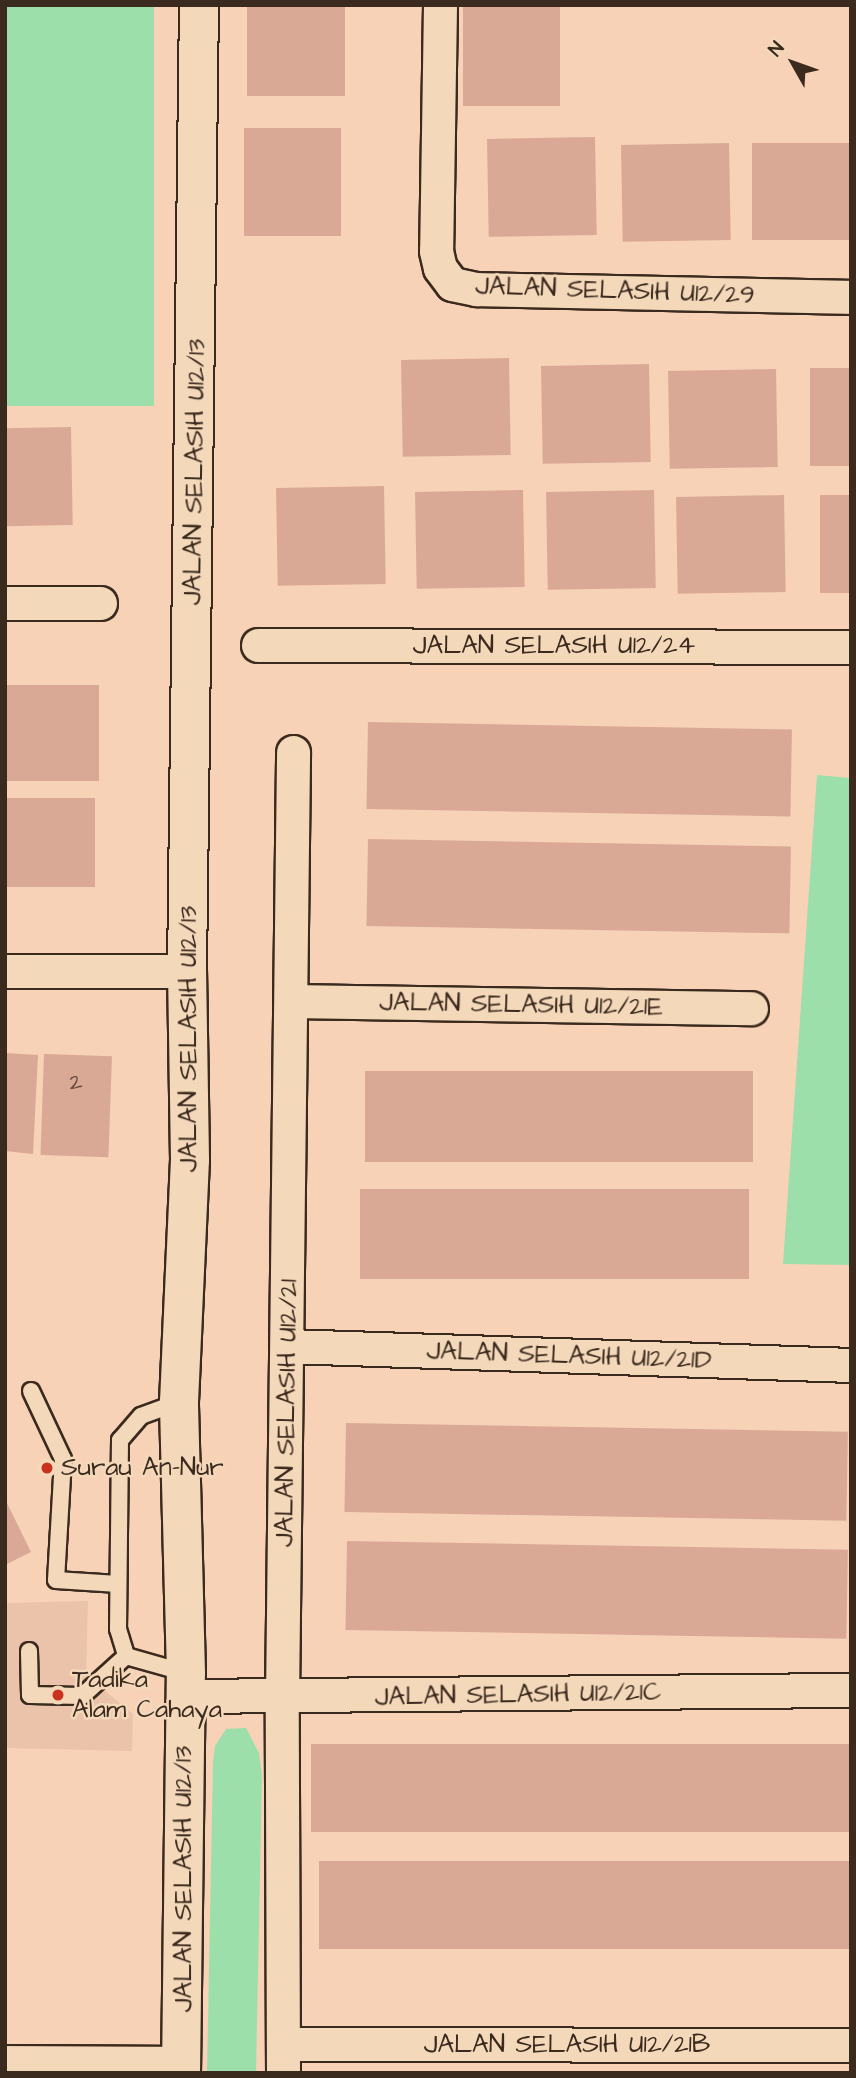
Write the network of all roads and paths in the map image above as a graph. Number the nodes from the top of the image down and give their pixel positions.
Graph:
1 (199, 5) edge
2 (440, 5) edge
3 (851, 297) edge
4 (5, 603) edge
5 (100, 603) dead end
6 (258, 645) dead end
7 (851, 647) edge
8 (293, 752) dead end
9 (5, 971) edge
10 (187, 971) junction
11 (291, 1001) junction
12 (751, 1008) dead end
13 (288, 1346) junction
14 (851, 1365) edge
15 (31, 1391) dead end
16 (179, 1402) junction
17 (118, 1584) junction
18 (29, 1651) dead end
19 (126, 1656) junction
20 (185, 1684) junction
21 (851, 1690) edge
22 (282, 1699) junction
23 (851, 2045) edge
24 (283, 2059) edge
25 (5, 2062) edge
26 (182, 2068) edge

1 - 10 street, JALAN SELASIH U12/13
2 - 3 street, JALAN SELASIH U12/29
4 - 5 street
6 - 7 street, JALAN SELASIH U12/24
8 - 11 street, JALAN SELASIH U12/21
9 - 10 street
10 - 16 street, JALAN SELASIH U12/13
11 - 12 street, JALAN SELASIH U12/21E
11 - 13 street, JALAN SELASIH U12/21
13 - 14 street, JALAN SELASIH U12/21D
13 - 22 street, JALAN SELASIH U12/21
15 - 17 lane
16 - 17 lane
16 - 20 street, JALAN SELASIH U12/13
17 - 19 lane
18 - 19 lane
19 - 20 lane
20 - 22 street, JALAN SELASIH U12/21C
20 - 26 street, JALAN SELASIH U12/13
21 - 22 street, JALAN SELASIH U12/21C
22 - 24 street, JALAN SELASIH U12/21
23 - 24 street, JALAN SELASIH U12/21B
25 - 26 street

